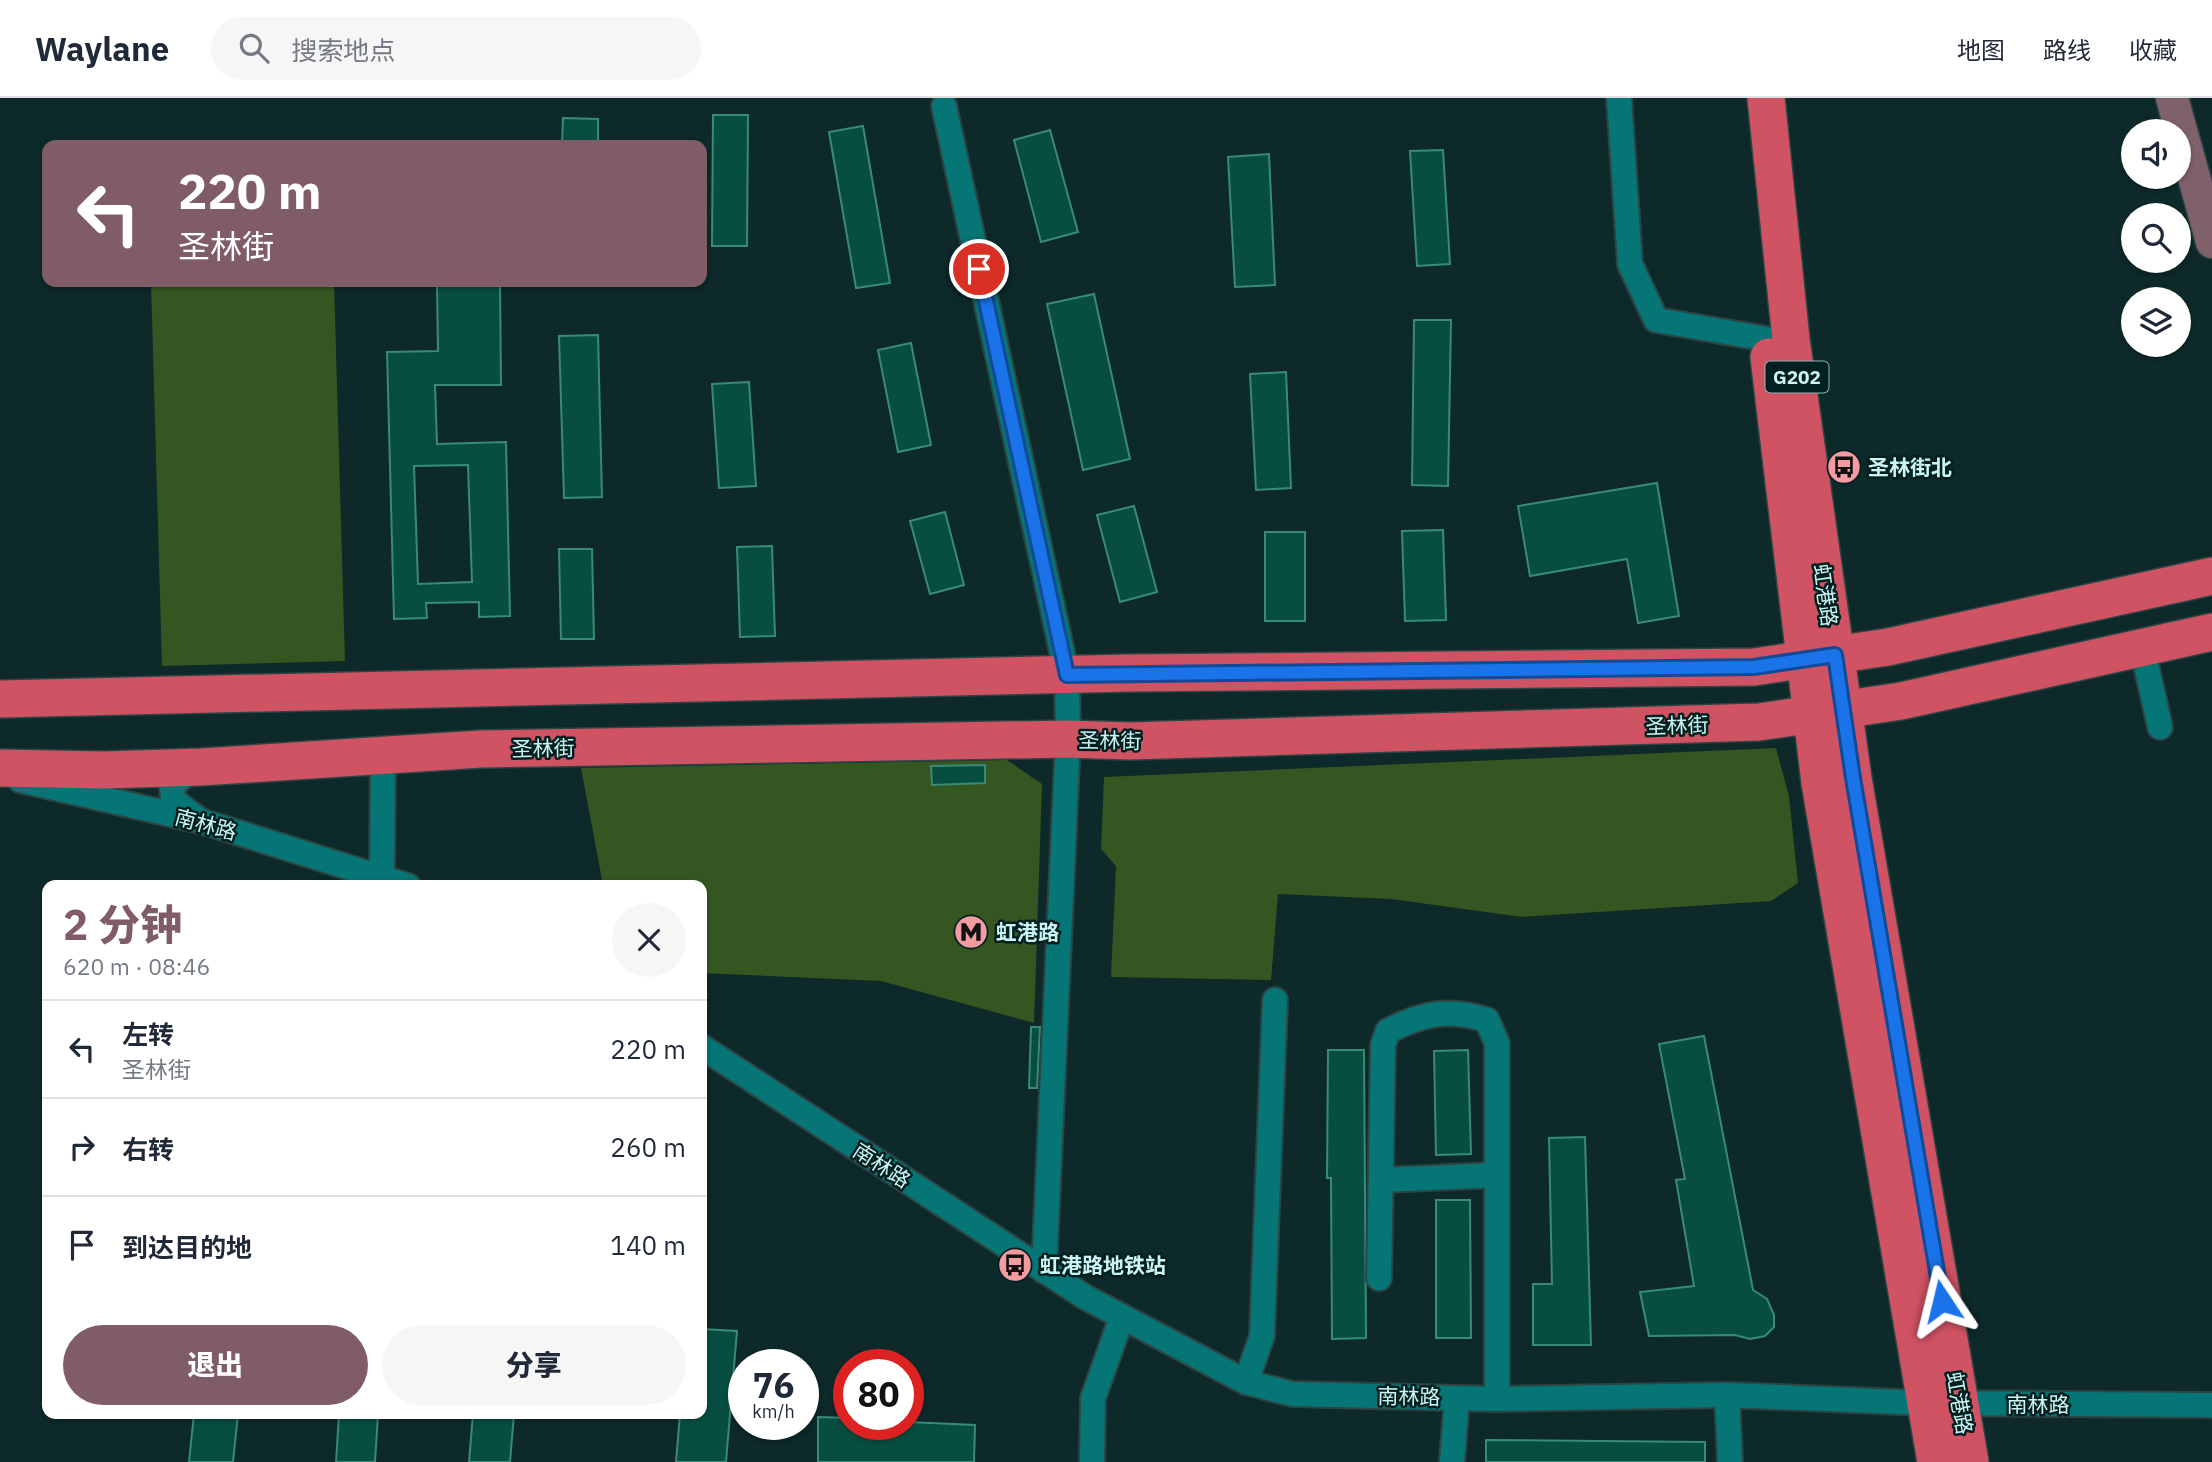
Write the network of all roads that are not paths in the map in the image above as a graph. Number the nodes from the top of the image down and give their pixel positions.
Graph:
1 (1619, 98) edge
2 (1741, 98) edge
3 (1766, 98) edge
4 (2172, 98) edge
5 (944, 106) dead end
6 (2212, 242) edge
7 (1767, 339) junction
8 (2212, 576) edge
9 (2212, 632) edge
10 (2142, 648) junction
11 (1820, 657) junction
12 (1067, 675) junction
13 (0, 699) edge
14 (1828, 712) junction
15 (2160, 727) dead end
16 (1068, 739) junction
17 (383, 755) junction
18 (201, 767) junction
19 (0, 768) edge
20 (0, 776) edge
21 (201, 821) junction
22 (382, 877) junction
23 (391, 880) edge
24 (1275, 1000) dead end
25 (707, 1050) edge
26 (1497, 1175) junction
27 (1381, 1180) junction
28 (1044, 1271) junction
29 (1379, 1278) dead end
30 (1122, 1317) junction
31 (1246, 1382) junction
32 (1727, 1395) junction
33 (1457, 1398) junction
34 (1497, 1399) junction
35 (1943, 1403) junction
36 (2212, 1405) edge
37 (1092, 1462) edge
38 (1452, 1462) edge
39 (1730, 1462) edge
40 (1937, 1462) edge
41 (1970, 1462) edge

1 - 7 street
2 - 7 highway, 虹港路 / G202
3 - 11 highway, 虹港路 / G202
4 - 6 main road
5 - 12 street
7 - 11 highway, 虹港路 / G202
8 - 11 highway
9 - 10 highway, 圣林街
10 - 14 highway, 圣林街
10 - 15 street
11 - 12 highway
11 - 14 highway, 虹港路 / G202
12 - 13 highway
12 - 16 street
14 - 16 highway, 圣林街
14 - 35 highway, 虹港路 / G202
16 - 17 highway, 圣林街
16 - 28 street
17 - 18 highway, 圣林街
17 - 22 street
18 - 19 highway, 圣林街
18 - 21 street
20 - 21 street, 南林路
21 - 22 street, 南林路
22 - 23 street, 南林路
24 - 31 street
25 - 28 street, 南林路
26 - 27 street
26 - 27 street
26 - 34 street
27 - 29 street
28 - 30 street, 南林路
30 - 31 street, 南林路
30 - 37 street
31 - 33 street, 南林路
32 - 34 street, 南林路
32 - 35 street, 南林路
32 - 39 street
33 - 34 street, 南林路
33 - 38 street
35 - 36 street, 南林路
35 - 40 highway, 虹港路 / G202
35 - 41 highway, 虹港路 / G202

